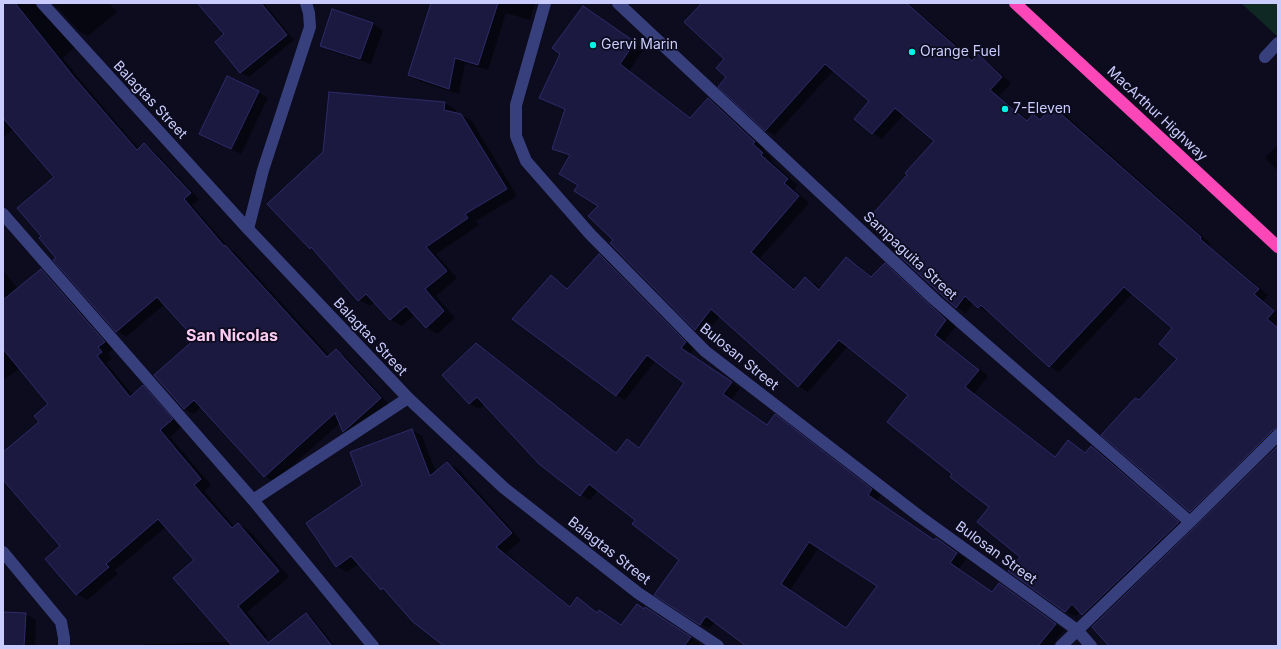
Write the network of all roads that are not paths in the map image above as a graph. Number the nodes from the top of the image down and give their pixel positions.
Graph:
1 (42, 3) edge
2 (306, 3) edge
3 (545, 3) edge
4 (618, 3) edge
5 (1015, 3) edge
6 (1278, 43) edge
7 (1265, 57) dead end
8 (3, 214) edge
9 (248, 229) junction
10 (1278, 247) edge
11 (408, 398) junction
12 (1278, 435) edge
13 (253, 500) junction
14 (1190, 522) junction
15 (3, 552) edge
16 (1077, 630) junction
17 (64, 646) edge
18 (373, 646) edge
19 (718, 646) edge
20 (1061, 646) edge
21 (1091, 646) edge

1 - 9 street, Balagtas Street
2 - 9 street
3 - 16 street, Bulosan Street
4 - 14 street, Sampaguita Street
5 - 10 highway, MacArthur Highway
6 - 7 street
8 - 13 street
9 - 11 street, Balagtas Street
11 - 13 street
11 - 19 street, Balagtas Street
12 - 14 street
13 - 18 street
14 - 16 street
15 - 17 street
16 - 20 street
16 - 21 street, Bulosan Street

